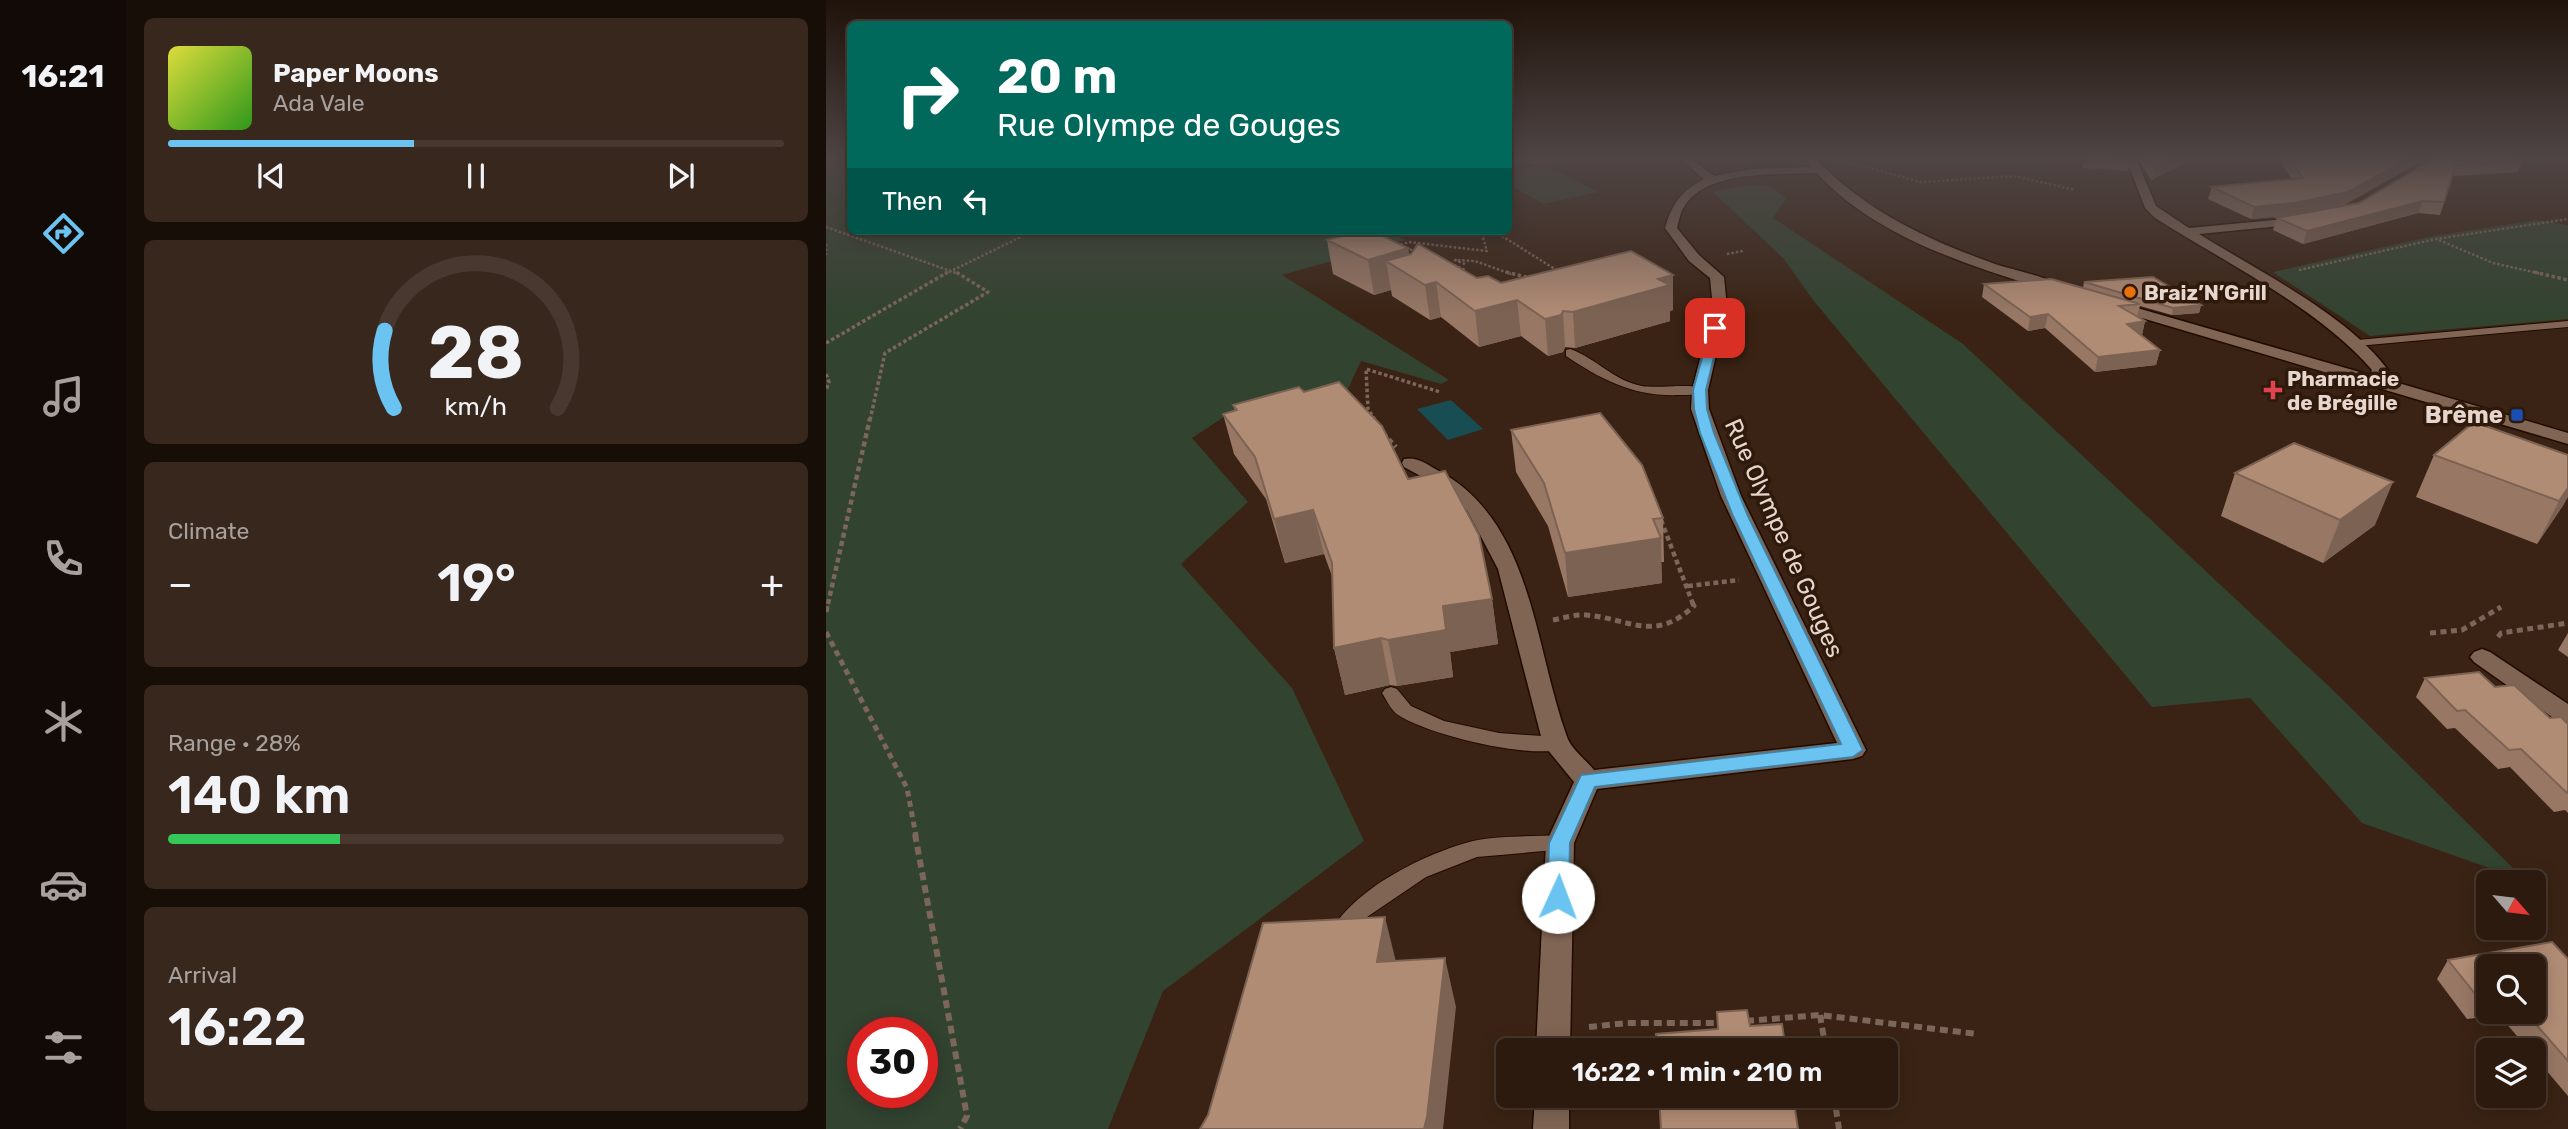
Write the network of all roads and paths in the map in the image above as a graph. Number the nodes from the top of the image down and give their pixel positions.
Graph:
1 (1673, 211) edge
2 (1872, 211) edge
3 (2155, 211) edge
4 (2311, 218) edge
5 (2568, 219) edge
6 (826, 227) edge
7 (2186, 232) junction
8 (847, 234) edge
9 (849, 235) edge
10 (1025, 235) edge
11 (1482, 235) edge
12 (1500, 235) edge
13 (2436, 239) junction
14 (826, 244) edge
15 (1421, 254) edge
16 (826, 255) edge
17 (1465, 264) dead end
18 (1453, 265) edge
19 (952, 270) junction
20 (2300, 270) dead end
21 (1558, 271) edge
22 (1452, 274) edge
23 (1538, 278) edge
24 (2568, 279) edge
25 (2071, 293) edge
26 (2097, 300) edge
27 (2568, 324) edge
28 (826, 343) edge
29 (2357, 343) junction
30 (1570, 353) edge
31 (826, 374) edge
32 (2376, 380) junction
33 (826, 390) edge
34 (1700, 390) junction
35 (1440, 392) dead end
36 (2568, 439) edge
37 (1411, 463) joint
38 (1660, 517) edge
39 (1769, 576) junction
40 (1688, 586) junction
41 (2501, 607) dead end
42 (826, 612) edge
43 (1583, 614) dead end
44 (2568, 623) edge
45 (826, 632) edge
46 (2430, 633) dead end
47 (2501, 633) dead end
48 (2482, 657) dead end
49 (1391, 693) dead end
50 (2568, 716) edge
51 (1556, 744) junction
52 (1588, 780) junction
53 (1560, 843) junction
54 (1331, 947) edge
55 (1820, 1015) junction
56 (1739, 1022) edge
57 (1726, 1023) edge
58 (1977, 1034) dead end
59 (1553, 1038) edge
60 (1565, 1038) edge
61 (1824, 1038) edge
62 (1552, 1108) edge
63 (1835, 1108) edge
64 (960, 1129) edge
65 (1551, 1129) edge
66 (1839, 1129) edge

1 - 34 street, Rue Olympe de Gouges
2 - 25 street
3 - 7 street
4 - 7 street
5 - 13 path
6 - 8 path
7 - 29 street
9 - 19 path
10 - 19 path
11 - 15 path
12 - 21 path
13 - 20 path
13 - 24 path
14 - 16 path
17 - 23 path
18 - 22 path
19 - 28 path
19 - 42 path
26 - 32 street
27 - 29 lane
29 - 32 street
30 - 34 lane
31 - 33 path
32 - 36 street
34 - 39 street, Rue Olympe de Gouges
35 - 37 path
37 - 51 street
38 - 40 path
39 - 40 path
39 - 52 street, Rue Olympe de Gouges
40 - 43 path
41 - 46 path
44 - 47 path
45 - 64 path
48 - 50 street
49 - 51 lane
51 - 52 street
52 - 53 street
53 - 54 lane
53 - 59 street
55 - 56 path
55 - 58 path
55 - 61 path
57 - 60 path
62 - 65 street
63 - 66 path

